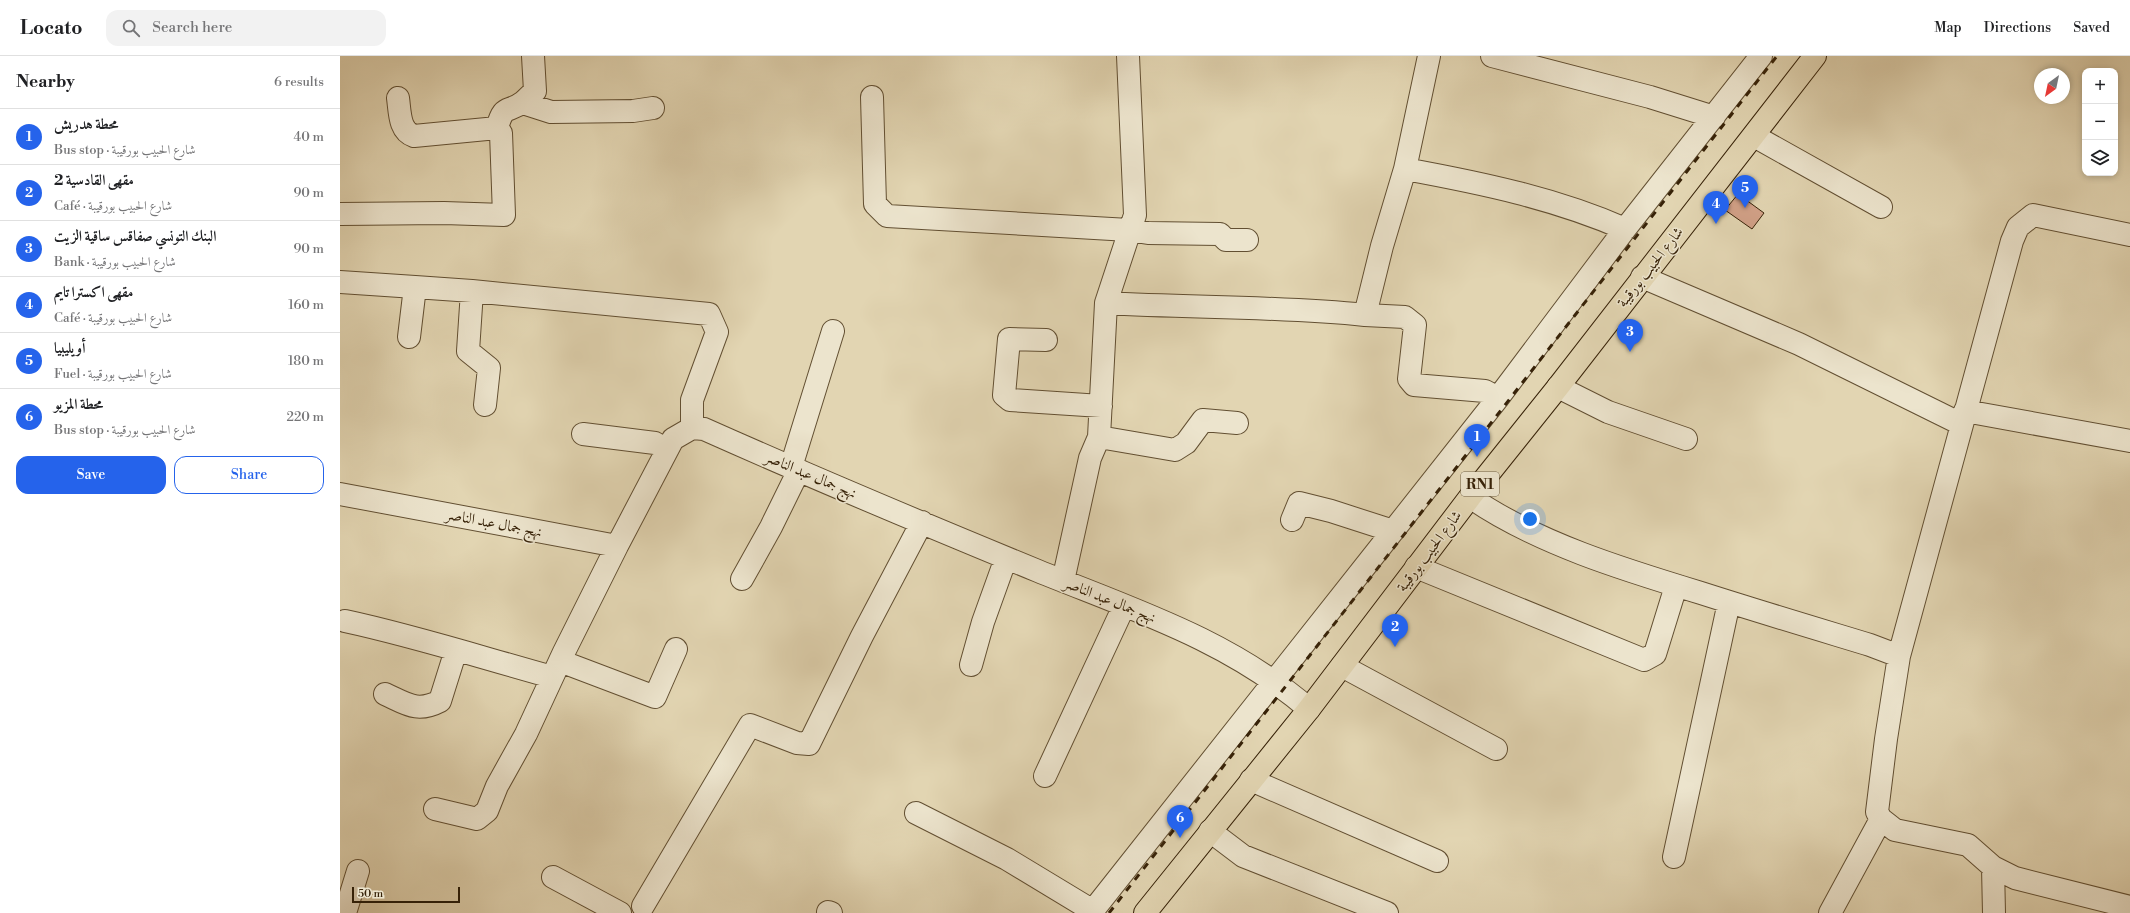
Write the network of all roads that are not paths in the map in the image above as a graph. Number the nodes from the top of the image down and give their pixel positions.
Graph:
1 (533, 56) edge
2 (1128, 56) edge
3 (1429, 56) edge
4 (1492, 56) edge
5 (1761, 56) edge
6 (1815, 56) edge
7 (872, 97) dead end
8 (398, 98) dead end
9 (523, 103) junction
10 (653, 108) dead end
11 (1714, 117) junction
12 (497, 128) junction
13 (1754, 136) junction
14 (1405, 169) junction
15 (1881, 207) dead end
16 (340, 214) edge
17 (1625, 229) junction
18 (1130, 230) junction
19 (2130, 235) edge
20 (1247, 240) dead end
21 (1642, 277) junction
22 (340, 282) edge
23 (415, 287) junction
24 (472, 291) junction
25 (1106, 303) junction
26 (1365, 315) junction
27 (833, 331) dead end
28 (409, 337) dead end
29 (1046, 340) dead end
30 (1558, 387) junction
31 (1498, 398) junction
32 (484, 404) dead end
33 (1101, 406) junction
34 (1963, 417) junction
35 (1236, 423) dead end
36 (692, 428) junction
37 (583, 434) dead end
38 (1098, 437) junction
39 (1686, 440) dead end
40 (2130, 441) edge
41 (667, 450) junction
42 (795, 469) junction
43 (340, 494) edge
44 (1470, 497) junction
45 (1292, 520) dead end
46 (922, 522) junction
47 (1393, 531) junction
48 (617, 546) junction
49 (1006, 558) junction
50 (1416, 567) junction
51 (742, 579) dead end
52 (1063, 582) junction
53 (1676, 586) junction
54 (1728, 602) junction
55 (1124, 606) junction
56 (345, 621) dead end
57 (676, 648) dead end
58 (456, 650) junction
59 (1900, 656) junction
60 (971, 665) dead end
61 (1342, 666) junction
62 (556, 669) junction
63 (1275, 681) junction
64 (385, 694) dead end
65 (1309, 709) junction
66 (1496, 748) dead end
67 (1045, 776) dead end
68 (1251, 780) junction
69 (435, 809) dead end
70 (916, 814) dead end
71 (1881, 819) junction
72 (1210, 831) junction
73 (1674, 857) dead end
74 (1437, 861) dead end
75 (1993, 867) junction
76 (358, 871) dead end
77 (553, 877) dead end
78 (643, 906) dead end
79 (2130, 907) edge
80 (1092, 912) edge
81 (345, 913) edge
82 (620, 913) edge
83 (1145, 913) edge
84 (1387, 913) edge
85 (1830, 913) edge
86 (1994, 913) edge

1 - 9 street
2 - 18 street
3 - 14 street
4 - 11 street
5 - 11 street
6 - 13 main road, شارع الحبيب بورقيبة / RN1
7 - 18 street
8 - 12 street
9 - 10 street
9 - 12 street
11 - 17 street
12 - 16 street
13 - 15 street
13 - 21 main road, شارع الحبيب بورقيبة / RN1
14 - 17 street
14 - 26 street
17 - 31 street
18 - 20 street
18 - 25 street
19 - 34 street
21 - 30 main road, شارع الحبيب بورقيبة / RN1
21 - 34 street
22 - 23 street
23 - 24 street
23 - 28 street
24 - 32 street
24 - 36 street
25 - 26 street
25 - 33 street
26 - 31 street
27 - 42 street
29 - 33 street
30 - 39 street
30 - 44 main road, شارع الحبيب بورقيبة / RN1
31 - 47 street
33 - 38 street
34 - 40 street
34 - 59 street
35 - 38 street
36 - 41 street
36 - 42 street, نهج جمال عبد الناصر
37 - 41 street
38 - 52 street
41 - 48 street
42 - 46 street, نهج جمال عبد الناصر
42 - 51 street
43 - 48 street, نهج جمال عبد الناصر
44 - 50 main road, شارع الحبيب بورقيبة / RN1
44 - 53 street
45 - 47 street
46 - 49 street, نهج جمال عبد الناصر
46 - 78 street
47 - 63 street
48 - 62 street
49 - 52 street, نهج جمال عبد الناصر
49 - 60 street
50 - 53 street
50 - 61 main road, شارع الحبيب بورقيبة / RN1
52 - 55 street, نهج جمال عبد الناصر
53 - 54 street
54 - 59 street
54 - 73 street
55 - 63 street, نهج جمال عبد الناصر
55 - 67 street
56 - 58 street
57 - 62 street
58 - 62 street
58 - 64 street
59 - 71 street
61 - 65 main road, شارع الحبيب بورقيبة / RN1
61 - 66 street
62 - 69 street
63 - 65 street, نهج جمال عبد الناصر
63 - 80 street
65 - 68 main road, شارع الحبيب بورقيبة / RN1
68 - 72 main road, شارع الحبيب بورقيبة / RN1
68 - 74 street
70 - 80 street
71 - 75 street
71 - 85 street
72 - 83 main road, شارع الحبيب بورقيبة / RN1
72 - 84 street
75 - 79 street
75 - 86 street
76 - 81 street
77 - 82 street

